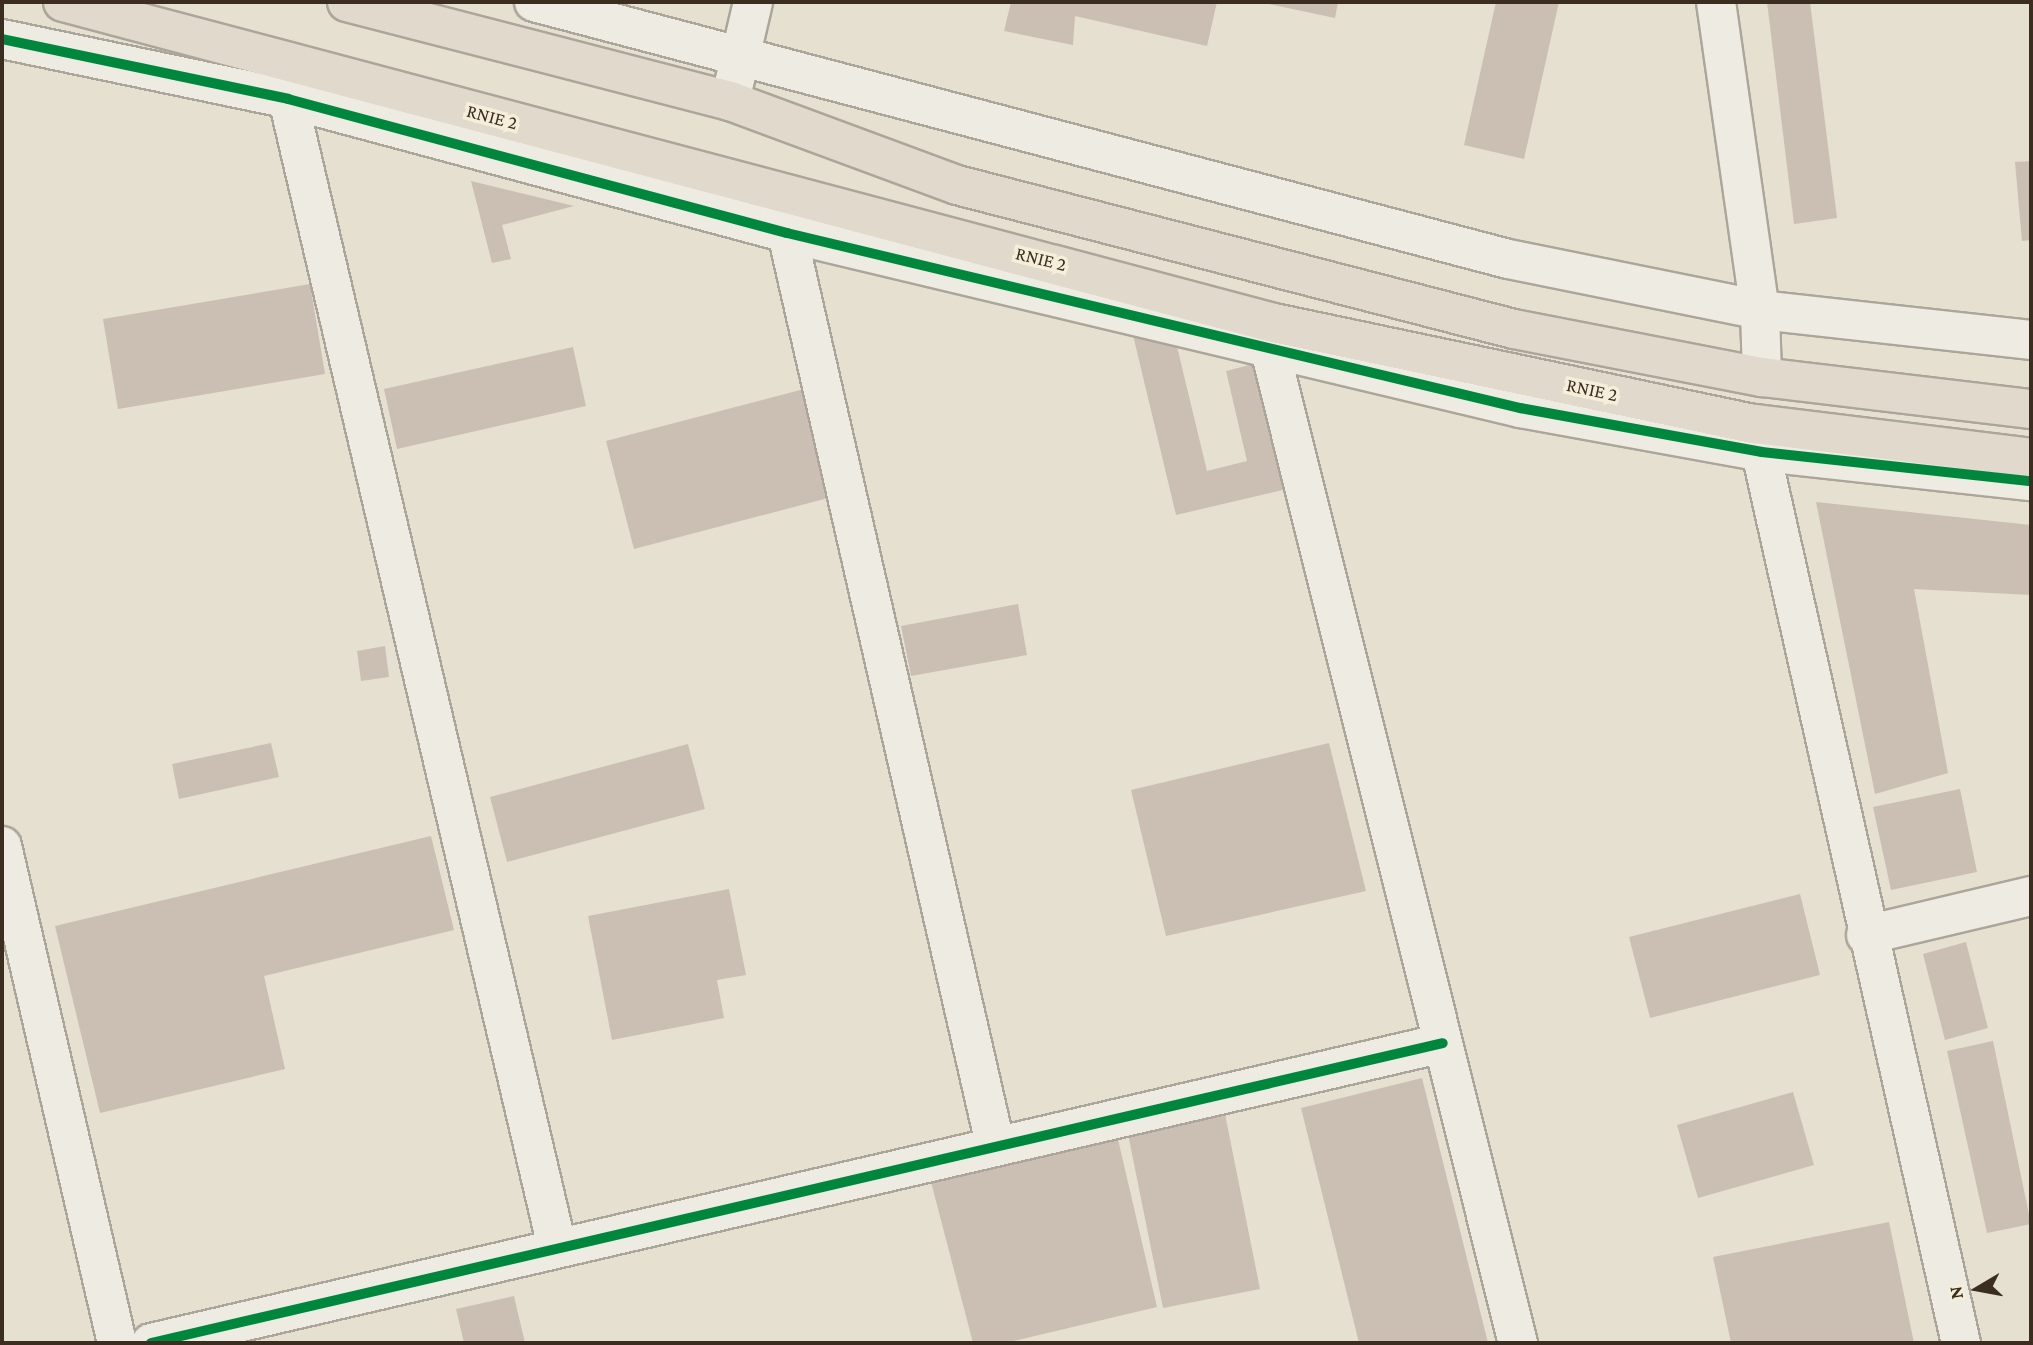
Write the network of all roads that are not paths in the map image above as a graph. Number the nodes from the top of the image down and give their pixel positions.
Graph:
1 (63, 2) edge
2 (347, 2) edge
3 (534, 2) edge
4 (753, 2) edge
5 (1716, 2) edge
6 (2, 39) edge
7 (743, 53) junction
8 (288, 99) junction
9 (730, 101) junction
10 (778, 193) junction
11 (787, 233) junction
12 (1760, 310) junction
13 (1271, 334) junction
14 (2031, 340) edge
15 (1762, 377) junction
16 (2031, 409) edge
17 (1758, 438) junction
18 (2031, 458) edge
19 (2031, 481) edge
20 (2, 846) edge
21 (2031, 896) edge
22 (1866, 934) junction
23 (1443, 1043) junction
24 (995, 1144) junction
25 (557, 1247) junction
26 (117, 1343) edge
27 (151, 1343) edge
28 (1518, 1343) edge
29 (1961, 1343) edge

1 - 10 highway, RNIE 2 / RNIE 2
2 - 9 highway
3 - 7 street
4 - 7 street
5 - 12 street
6 - 8 street
7 - 9 street
7 - 12 street
8 - 11 street
8 - 25 street
9 - 15 highway
10 - 11 street
10 - 13 highway, RNIE 2 / RNIE 2
11 - 13 street
11 - 24 street
12 - 14 street
12 - 15 street
13 - 17 highway, RNIE 2 / RNIE 2
13 - 23 street
15 - 16 highway
17 - 18 highway, RNIE 2 / RNIE 2
17 - 19 street
17 - 22 street
20 - 26 street
21 - 22 street
22 - 29 street
23 - 24 street
23 - 28 street
24 - 25 street
25 - 27 street

